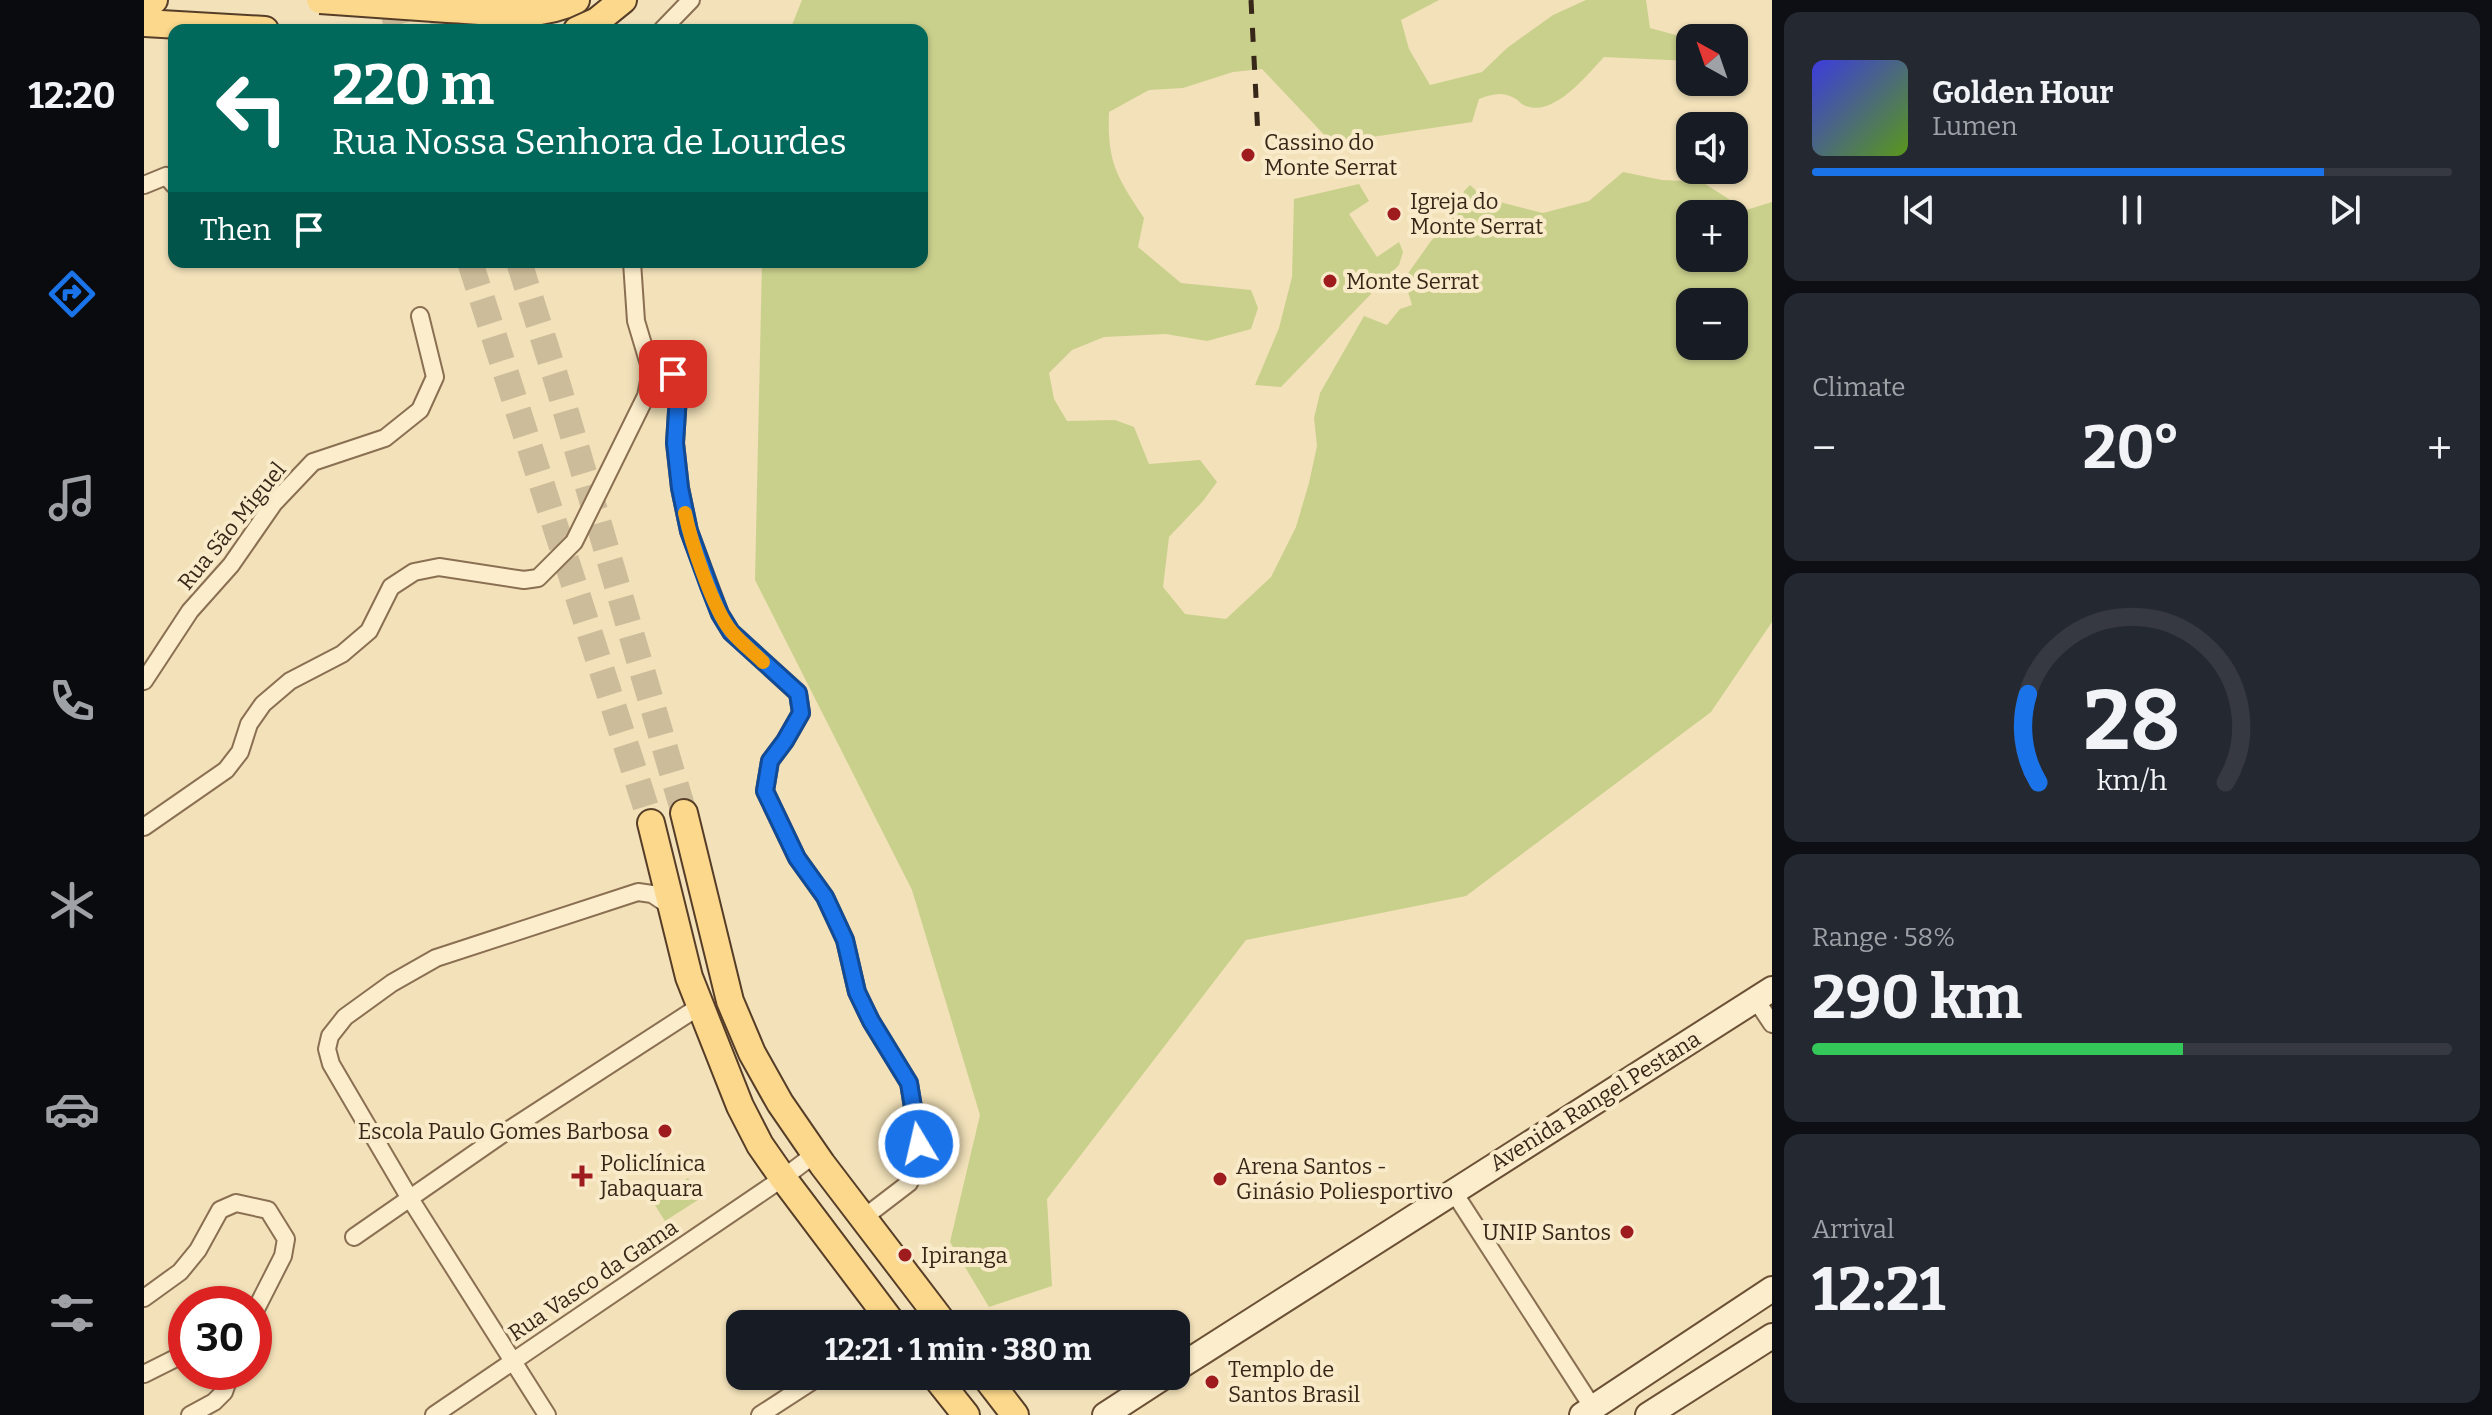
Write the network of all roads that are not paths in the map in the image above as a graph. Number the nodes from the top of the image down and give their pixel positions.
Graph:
1 (154, 0) edge
2 (320, 0) edge
3 (576, 0) edge
4 (623, 0) edge
5 (691, 0) edge
6 (144, 3) edge
7 (144, 23) edge
8 (168, 24) edge
9 (590, 24) edge
10 (668, 24) edge
11 (168, 178) edge
12 (144, 185) edge
13 (632, 268) edge
14 (420, 316) dead end
15 (651, 371) junction
16 (144, 681) edge
17 (684, 813) tunnel mouth
18 (651, 823) tunnel mouth
19 (144, 827) edge
20 (670, 906) junction
21 (1764, 994) edge
22 (700, 1006) junction
23 (1772, 1024) edge
24 (815, 1154) junction
25 (783, 1178) junction
26 (1453, 1191) junction
27 (409, 1197) junction
28 (862, 1219) junction
29 (354, 1237) dead end
30 (268, 1286) edge
31 (1772, 1289) edge
32 (144, 1298) edge
33 (882, 1310) edge
34 (933, 1310) edge
35 (1772, 1336) edge
36 (1190, 1360) edge
37 (168, 1362) edge
38 (512, 1362) junction
39 (144, 1374) edge
40 (225, 1390) edge
41 (798, 1390) edge
42 (946, 1390) edge
43 (996, 1390) edge
44 (1143, 1390) edge
45 (1588, 1411) edge
46 (190, 1415) edge
47 (434, 1415) edge
48 (547, 1415) edge
49 (760, 1415) edge
50 (966, 1415) edge
51 (1015, 1415) edge
52 (1105, 1415) edge
53 (1648, 1415) edge

1 - 6 main road
2 - 3 main road, bridge
4 - 9 main road
5 - 10 street
7 - 8 main road
11 - 12 street
13 - 15 street
14 - 16 street, Rua São Miguel
15 - 19 street
15 - 28 street
17 - 24 main road
18 - 20 main road
20 - 22 main road
20 - 27 street
21 - 23 street
21 - 26 main road, Avenida Rangel Pestana
22 - 25 main road
22 - 27 street
24 - 25 street, Rua Vasco da Gama
24 - 28 main road
25 - 33 main road
25 - 38 street, Rua Vasco da Gama
26 - 36 main road, Avenida Rangel Pestana
26 - 45 street
27 - 29 street
27 - 38 street
28 - 34 main road
30 - 32 street
31 - 45 main road
35 - 53 main road
37 - 39 street
38 - 47 street, Rua Vasco da Gama
38 - 48 street
40 - 46 street
41 - 49 street
42 - 50 main road
43 - 51 main road
44 - 52 main road

